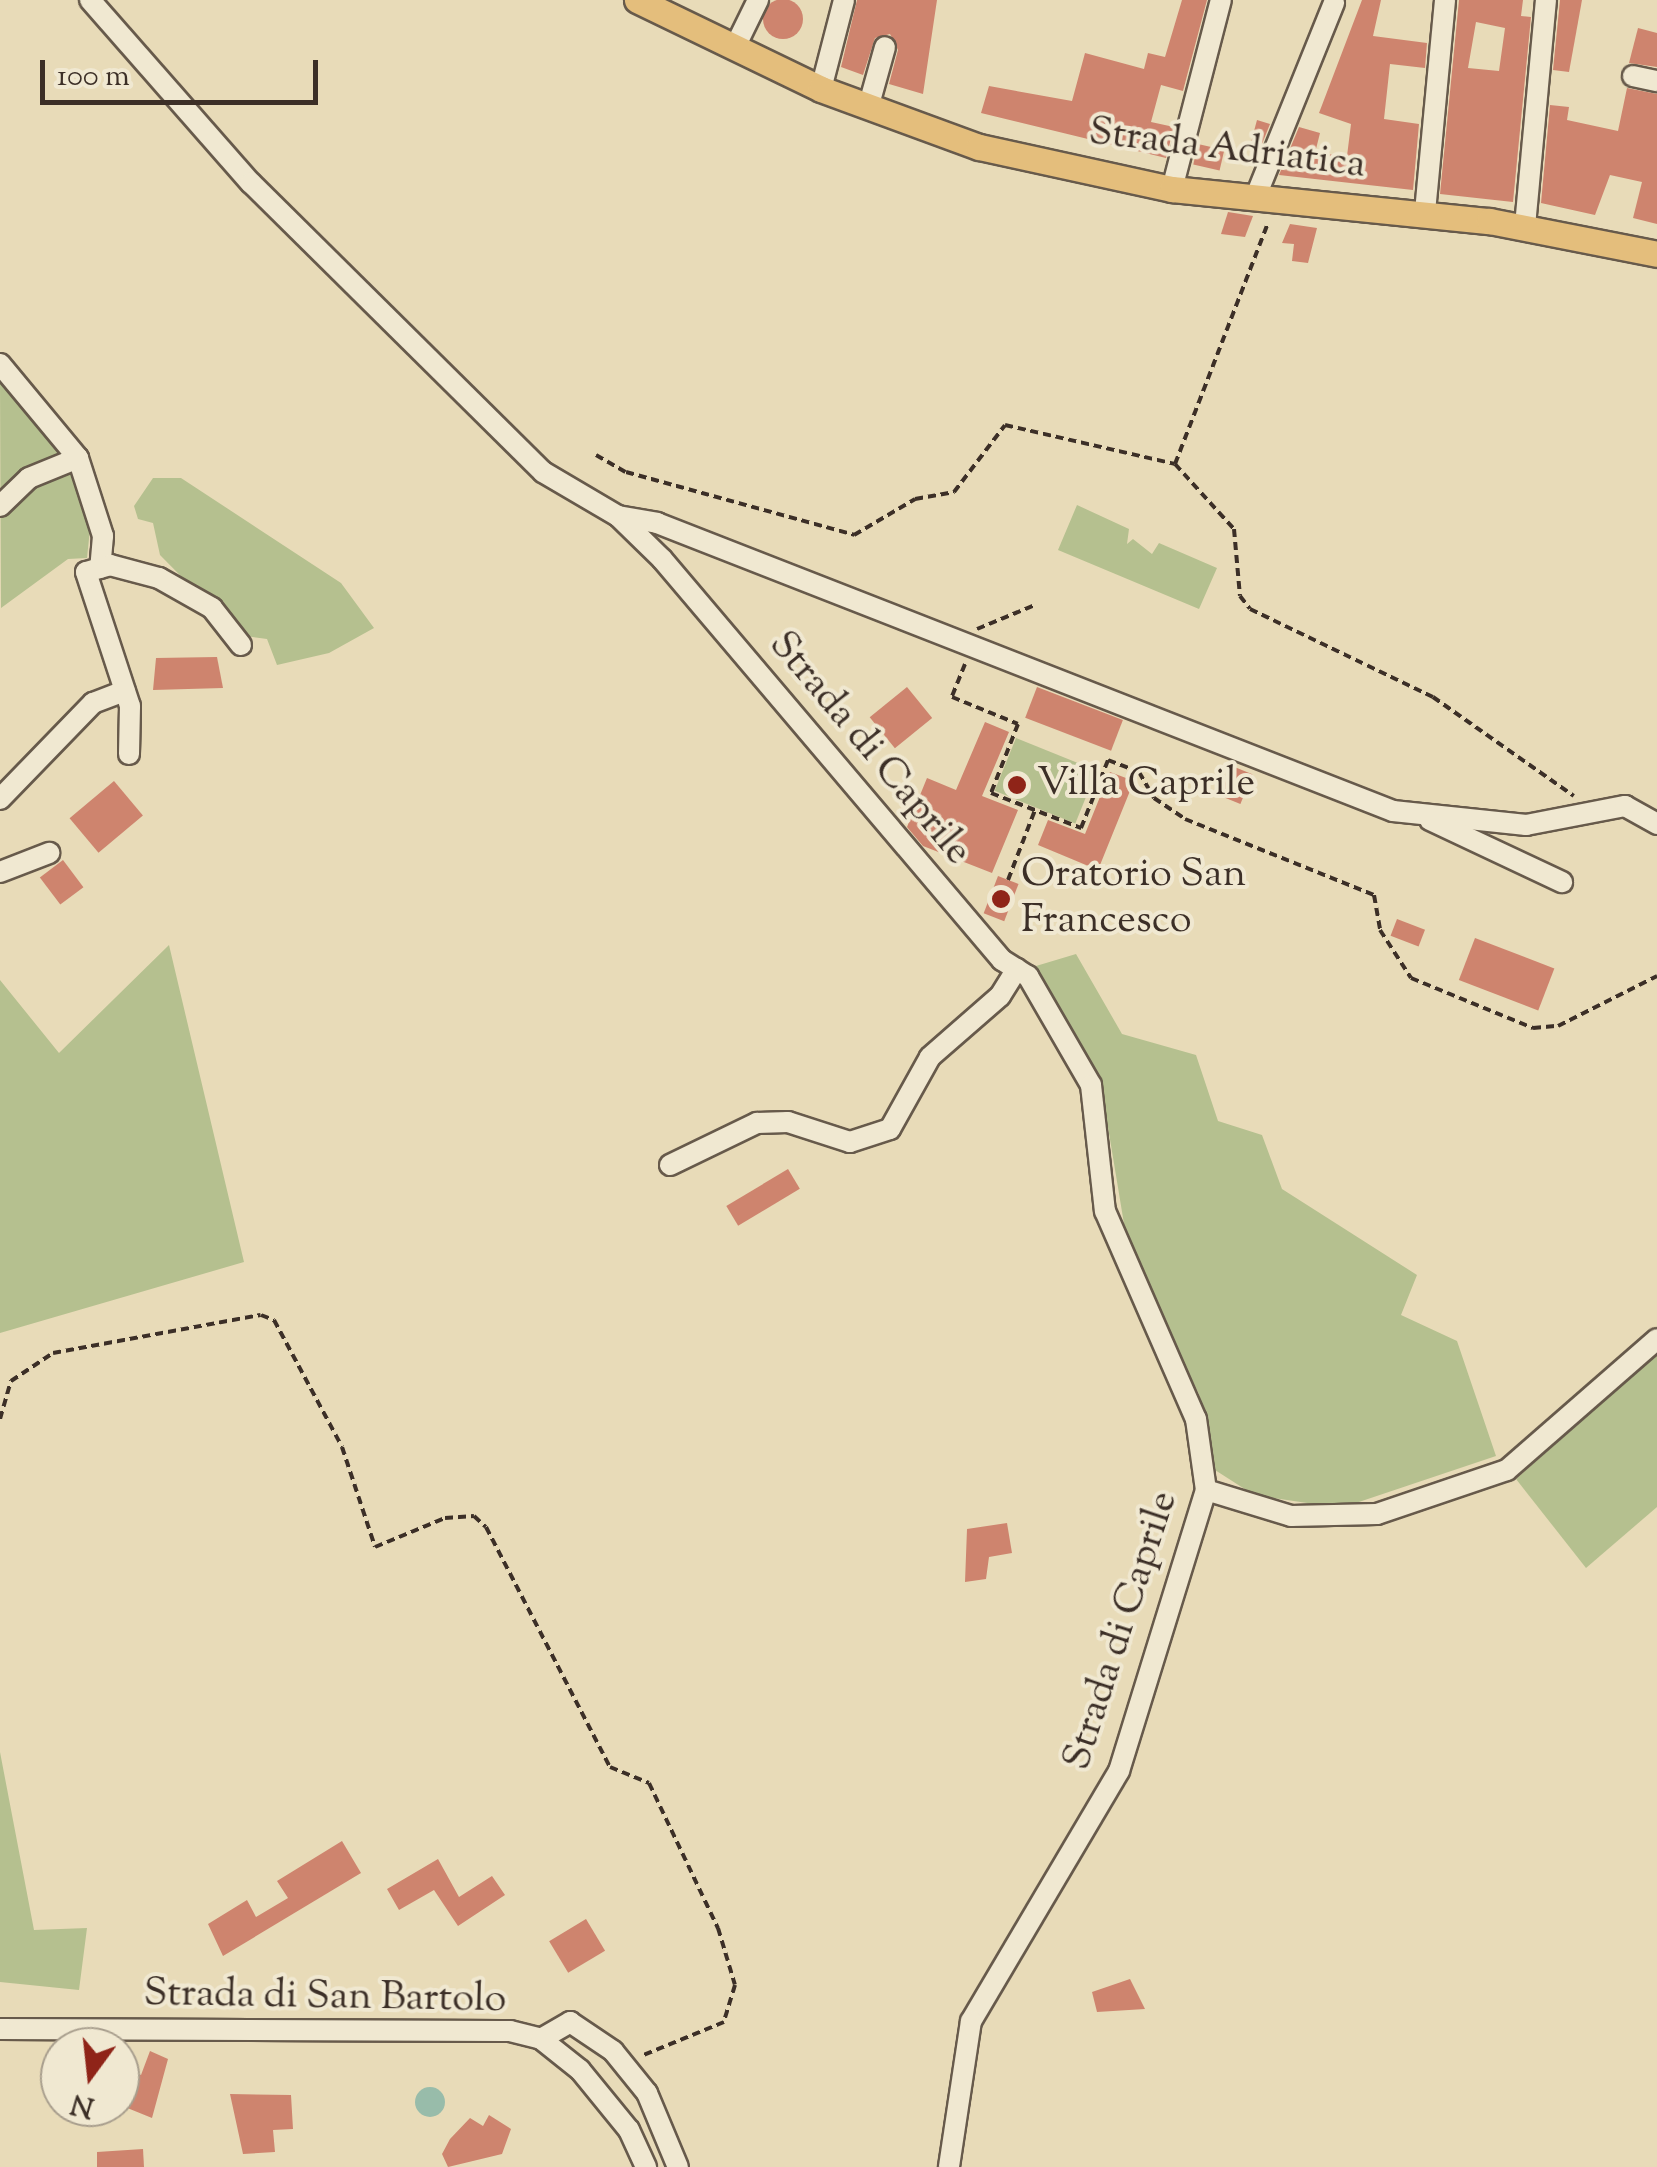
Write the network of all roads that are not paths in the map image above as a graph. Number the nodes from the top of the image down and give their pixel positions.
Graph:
1 (90, 0) edge
2 (637, 0) edge
3 (758, 0) edge
4 (844, 0) edge
5 (1221, 0) edge
6 (1445, 0) edge
7 (1546, 0) edge
8 (1334, 3) dead end
9 (885, 47) dead end
10 (734, 49) junction
11 (1633, 76) dead end
12 (1657, 82) edge
13 (821, 89) junction
14 (868, 108) junction
15 (1172, 189) junction
16 (1258, 191) junction
17 (1425, 212) junction
18 (1525, 226) junction
19 (1657, 254) edge
20 (0, 364) edge
21 (78, 458) junction
22 (0, 506) edge
23 (618, 516) junction
24 (100, 568) junction
25 (241, 645) dead end
26 (125, 692) junction
27 (130, 754) dead end
28 (0, 799) edge
29 (1429, 818) junction
30 (1657, 824) edge
31 (49, 853) dead end
32 (0, 872) edge
33 (1562, 882) dead end
34 (1017, 969) junction
35 (670, 1164) dead end
36 (1657, 1339) edge
37 (1206, 1490) junction
38 (0, 2028) edge
39 (540, 2039) junction
40 (646, 2167) edge
41 (678, 2167) edge
42 (949, 2167) edge

1 - 23 street, Strada di Caprile
2 - 10 main road, Strada Adriatica
3 - 10 street
4 - 13 street
5 - 15 street
6 - 17 street
7 - 18 street
8 - 16 street
9 - 14 street
10 - 13 main road, Strada Adriatica
11 - 12 street
13 - 14 main road, Strada Adriatica
14 - 15 main road, Strada Adriatica
15 - 16 main road, Strada Adriatica
16 - 17 main road, Strada Adriatica
17 - 18 main road, Strada Adriatica
18 - 19 main road, Strada Adriatica
20 - 21 street
21 - 22 street
21 - 24 street
23 - 29 street
23 - 34 street, Strada di Caprile
24 - 25 street
24 - 26 street
26 - 27 street
26 - 28 street
29 - 30 street
29 - 33 street
31 - 32 street
34 - 35 street
34 - 37 street, Strada di Caprile
36 - 37 street
37 - 42 street, Strada di Caprile
38 - 39 street, Strada di San Bartolo
39 - 40 street, Strada di San Bartolo
39 - 41 street

